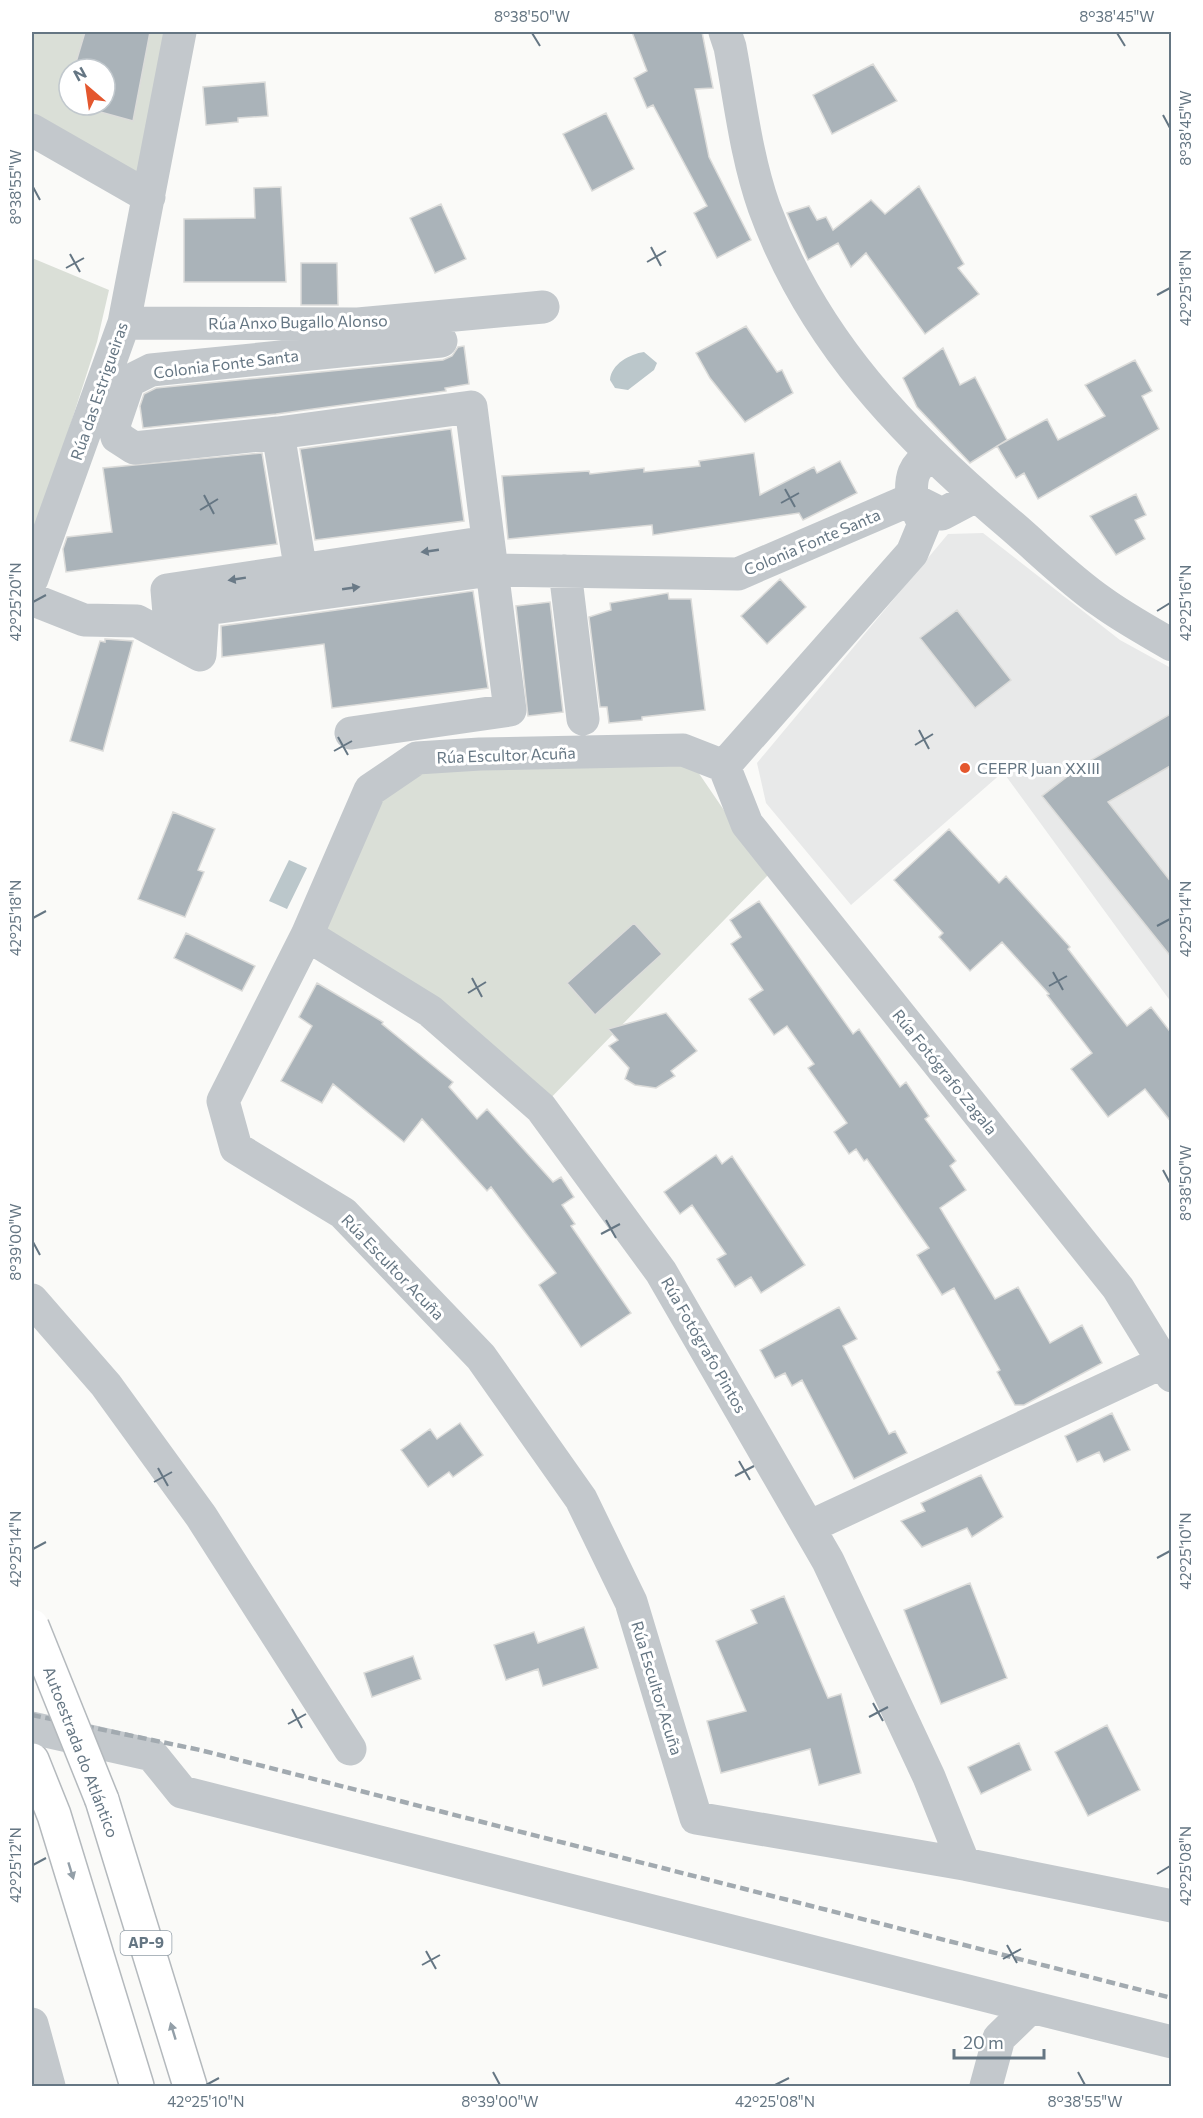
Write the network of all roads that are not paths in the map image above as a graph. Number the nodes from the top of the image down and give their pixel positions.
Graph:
1 (180, 32) edge
2 (725, 32) edge
3 (32, 130) edge
4 (149, 197) junction
5 (543, 307) dead end
6 (124, 323) junction
7 (441, 341) dead end
8 (278, 433) junction
9 (932, 454) junction
10 (976, 496) junction
11 (912, 499) junction
12 (490, 556) junction
13 (565, 571) junction
14 (32, 579) edge
15 (302, 582) junction
16 (32, 596) edge
17 (1172, 645) edge
18 (583, 719) dead end
19 (351, 733) dead end
20 (724, 766) junction
21 (307, 935) junction
22 (32, 1300) edge
23 (1167, 1369) edge
24 (809, 1527) junction
25 (32, 1626) edge
26 (32, 1728) edge
27 (350, 1749) dead end
28 (32, 1760) edge
29 (964, 1864) junction
30 (1172, 1906) edge
31 (1031, 2007) junction
32 (32, 2024) edge
33 (1172, 2042) edge
34 (49, 2086) edge
35 (138, 2086) edge
36 (190, 2086) edge
37 (986, 2086) edge

1 - 4 street, Rúa das Estrigueiras
2 - 9 street
3 - 4 street
4 - 6 street, Rúa das Estrigueiras
5 - 6 street, Rúa Anxo Bugallo Alonso
6 - 14 street, Rúa das Estrigueiras
7 - 8 street, Colonia Fonte Santa
8 - 12 street, Colonia Fonte Santa
8 - 15 street
9 - 10 street
9 - 11 street
10 - 11 street
10 - 17 street
11 - 13 street, Colonia Fonte Santa
11 - 20 street
12 - 13 street, Colonia Fonte Santa
12 - 15 street, Colonia Fonte Santa
12 - 19 street, Colonia Fonte Santa
13 - 18 street
15 - 16 street, Colonia Fonte Santa
20 - 21 street, Rúa Escultor Acuña
20 - 23 street, Rúa Fotógrafo Zagala
21 - 24 street, Rúa Fotógrafo Pintos
21 - 29 street, Rúa Escultor Acuña
22 - 27 street
23 - 24 street
24 - 29 street, Rúa Fotógrafo Pintos
36 -> 25 highway, Autoestrada do Atlántico / AP-9, bridge
26 - 31 street
28 -> 35 highway, AP-9
29 - 30 street, Rúa Escultor Acuña
31 - 33 street
31 - 37 street
32 - 34 street

